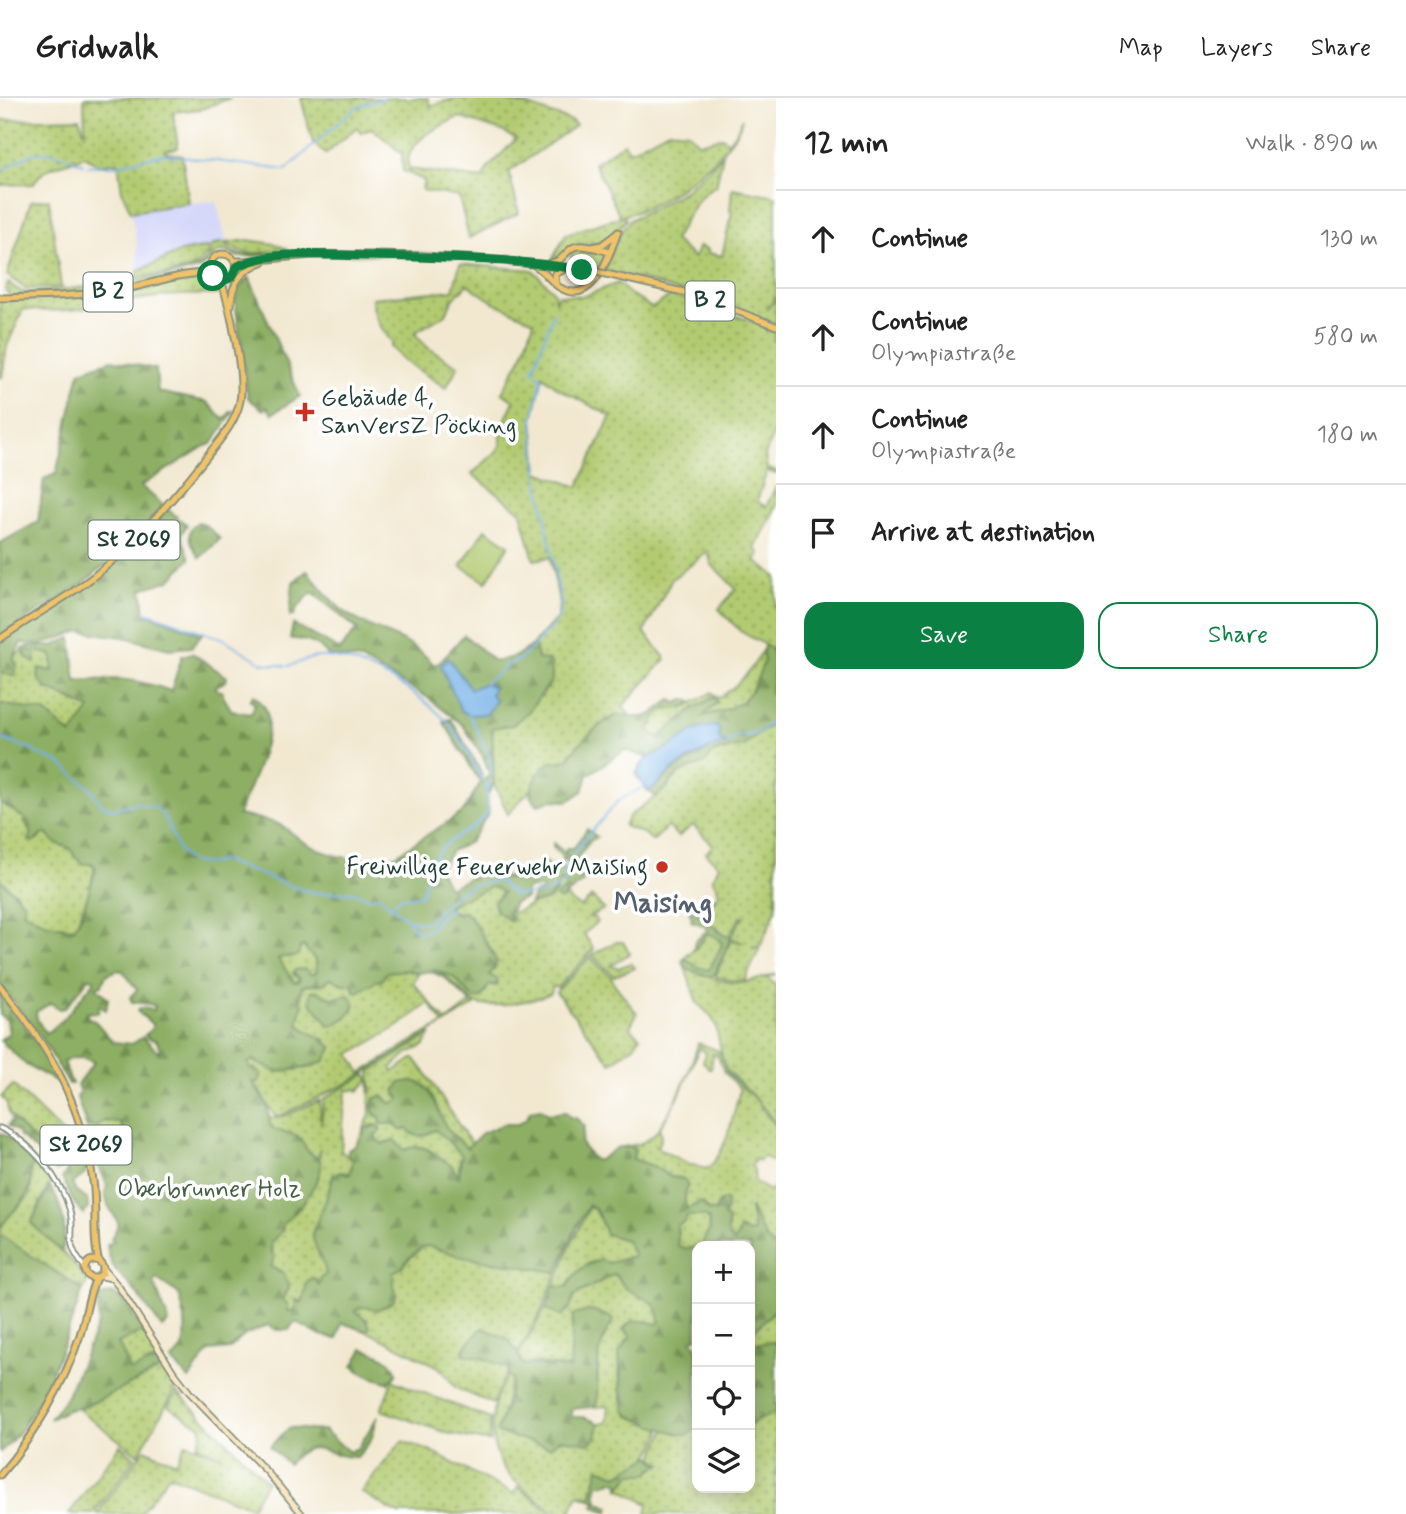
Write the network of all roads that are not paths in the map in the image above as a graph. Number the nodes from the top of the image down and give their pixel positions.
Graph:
1 (588, 247) junction
2 (571, 250) junction
3 (610, 252) junction
4 (270, 258) junction
5 (532, 263) junction
6 (236, 264) junction
7 (210, 265) junction
8 (544, 265) junction
9 (570, 268) junction
10 (582, 270) junction
11 (211, 273) junction
12 (186, 275) junction
13 (224, 280) junction
14 (558, 286) junction
15 (0, 298) edge
16 (229, 311) junction
17 (774, 325) edge
18 (0, 639) edge
19 (0, 986) edge
20 (0, 1128) edge
21 (91, 1262) junction
22 (104, 1269) junction
23 (95, 1277) junction
24 (111, 1278) junction
25 (0, 1475) edge
26 (302, 1514) edge

1 - 2 main road
1 - 3 main road
1 - 3 main road
2 - 8 main road
2 - 10 main road
3 - 14 main road
4 - 5 main road, B 2
4 - 6 main road, B 2
4 - 16 main road, St 2069
5 - 8 main road, B 2
5 - 14 main road
6 - 7 main road
6 - 13 main road
7 - 11 main road
7 - 12 main road, B 2
8 - 9 main road, B 2
9 - 10 main road, B 2
9 - 14 main road
10 - 17 main road, B 2, bridge
11 - 12 main road, B 2
11 - 13 main road
12 - 15 main road, B 2
13 - 16 main road, St 2069
16 - 18 main road, St 2069
19 - 21 main road, St 2069
20 - 21 street
21 - 22 main road
21 - 23 main road
22 - 23 main road
22 - 24 main road
23 - 24 main road
23 - 25 main road
24 - 26 main road

